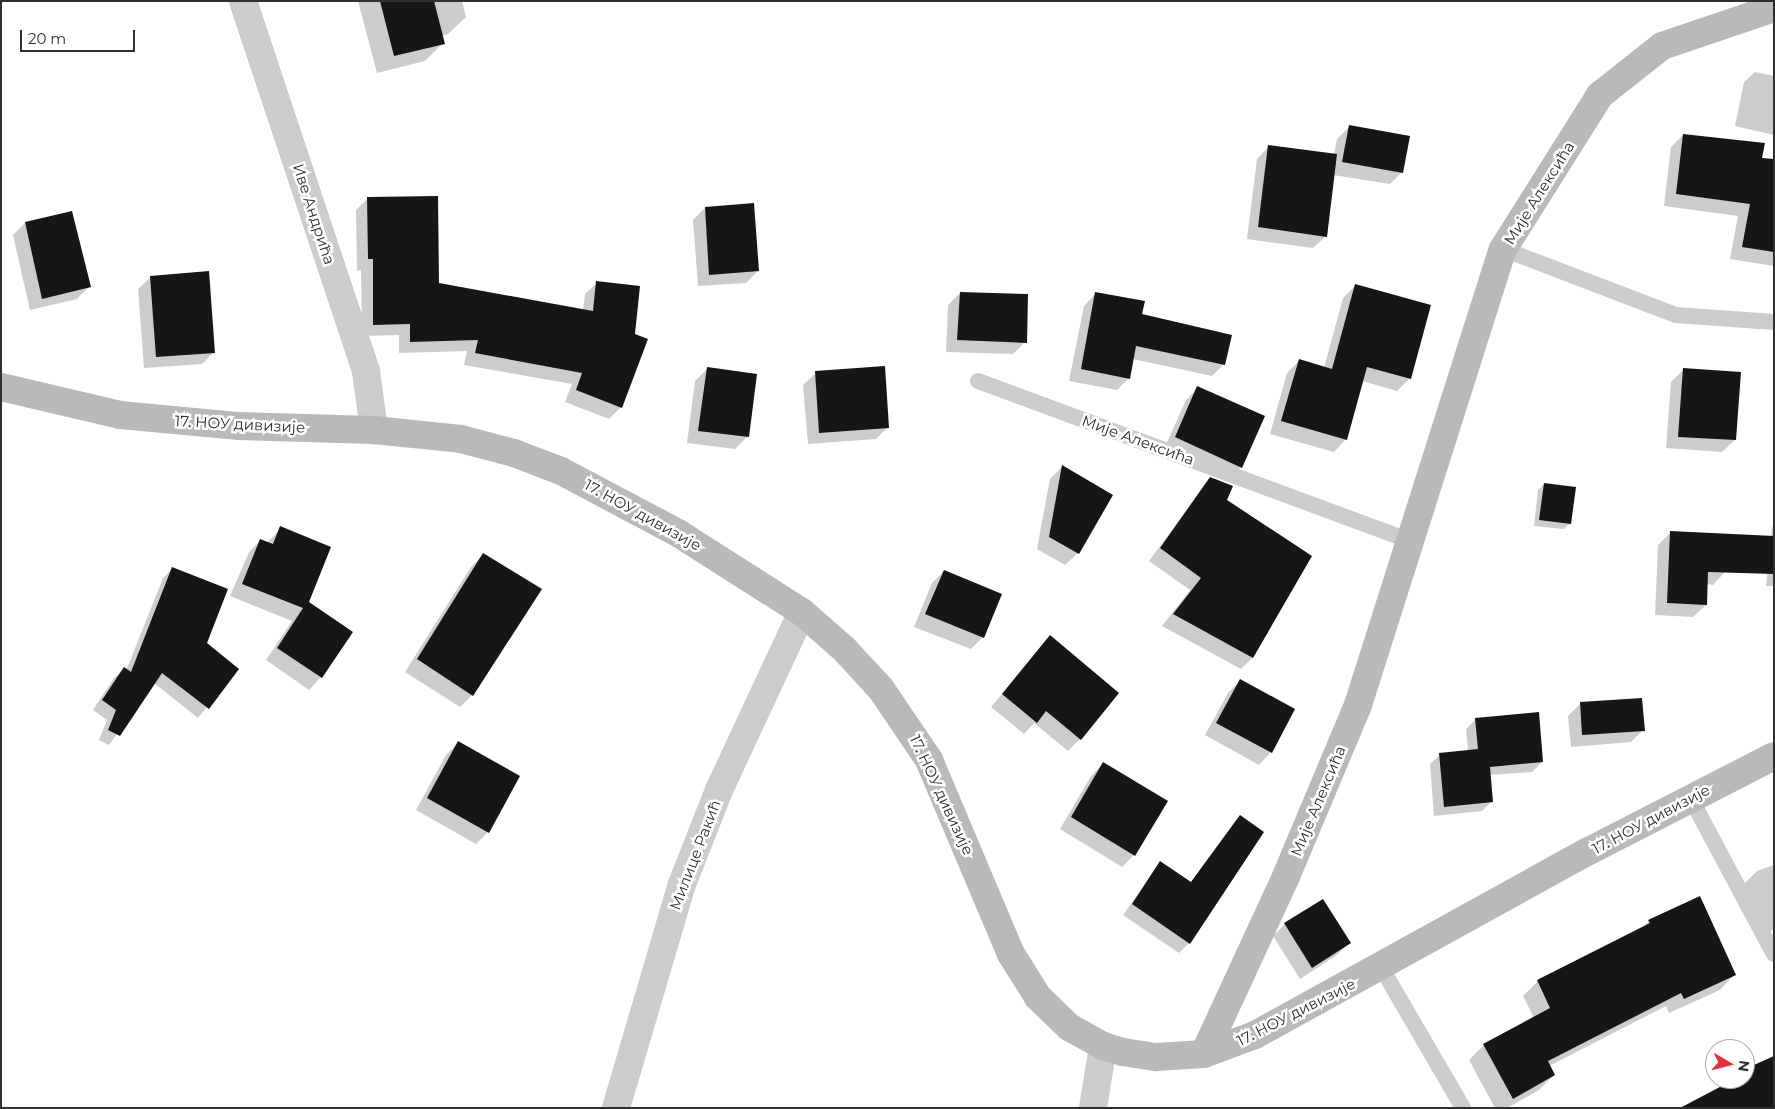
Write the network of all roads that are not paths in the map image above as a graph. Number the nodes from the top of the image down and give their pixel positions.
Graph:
1 (243, 1) edge
2 (1774, 8) edge
3 (1504, 249) junction
4 (1774, 322) edge
5 (978, 381) dead end
6 (1, 387) edge
7 (374, 430) junction
8 (1410, 541) junction
9 (802, 612) junction
10 (1774, 756) edge
11 (1690, 797) junction
12 (1774, 954) edge
13 (1381, 967) junction
14 (1103, 1046) junction
15 (1204, 1054) junction
16 (616, 1108) edge
17 (1093, 1108) edge
18 (1463, 1108) edge

1 - 7 street, Иве Андрића
2 - 3 street, Мије Алексића
3 - 4 lane
3 - 8 street, Мије Алексића
5 - 8 lane, Мије Алексића
6 - 7 street, 17. НОУ дивизије
7 - 9 street, 17. НОУ дивизије
8 - 15 street, Мије Алексића
9 - 14 street, 17. НОУ дивизије
9 - 16 street, Милице Ракић
10 - 11 street, 17. НОУ дивизије
11 - 12 lane
11 - 13 street, 17. НОУ дивизије
13 - 15 street, 17. НОУ дивизије
13 - 18 lane
14 - 15 street, 17. НОУ дивизије
14 - 17 street

